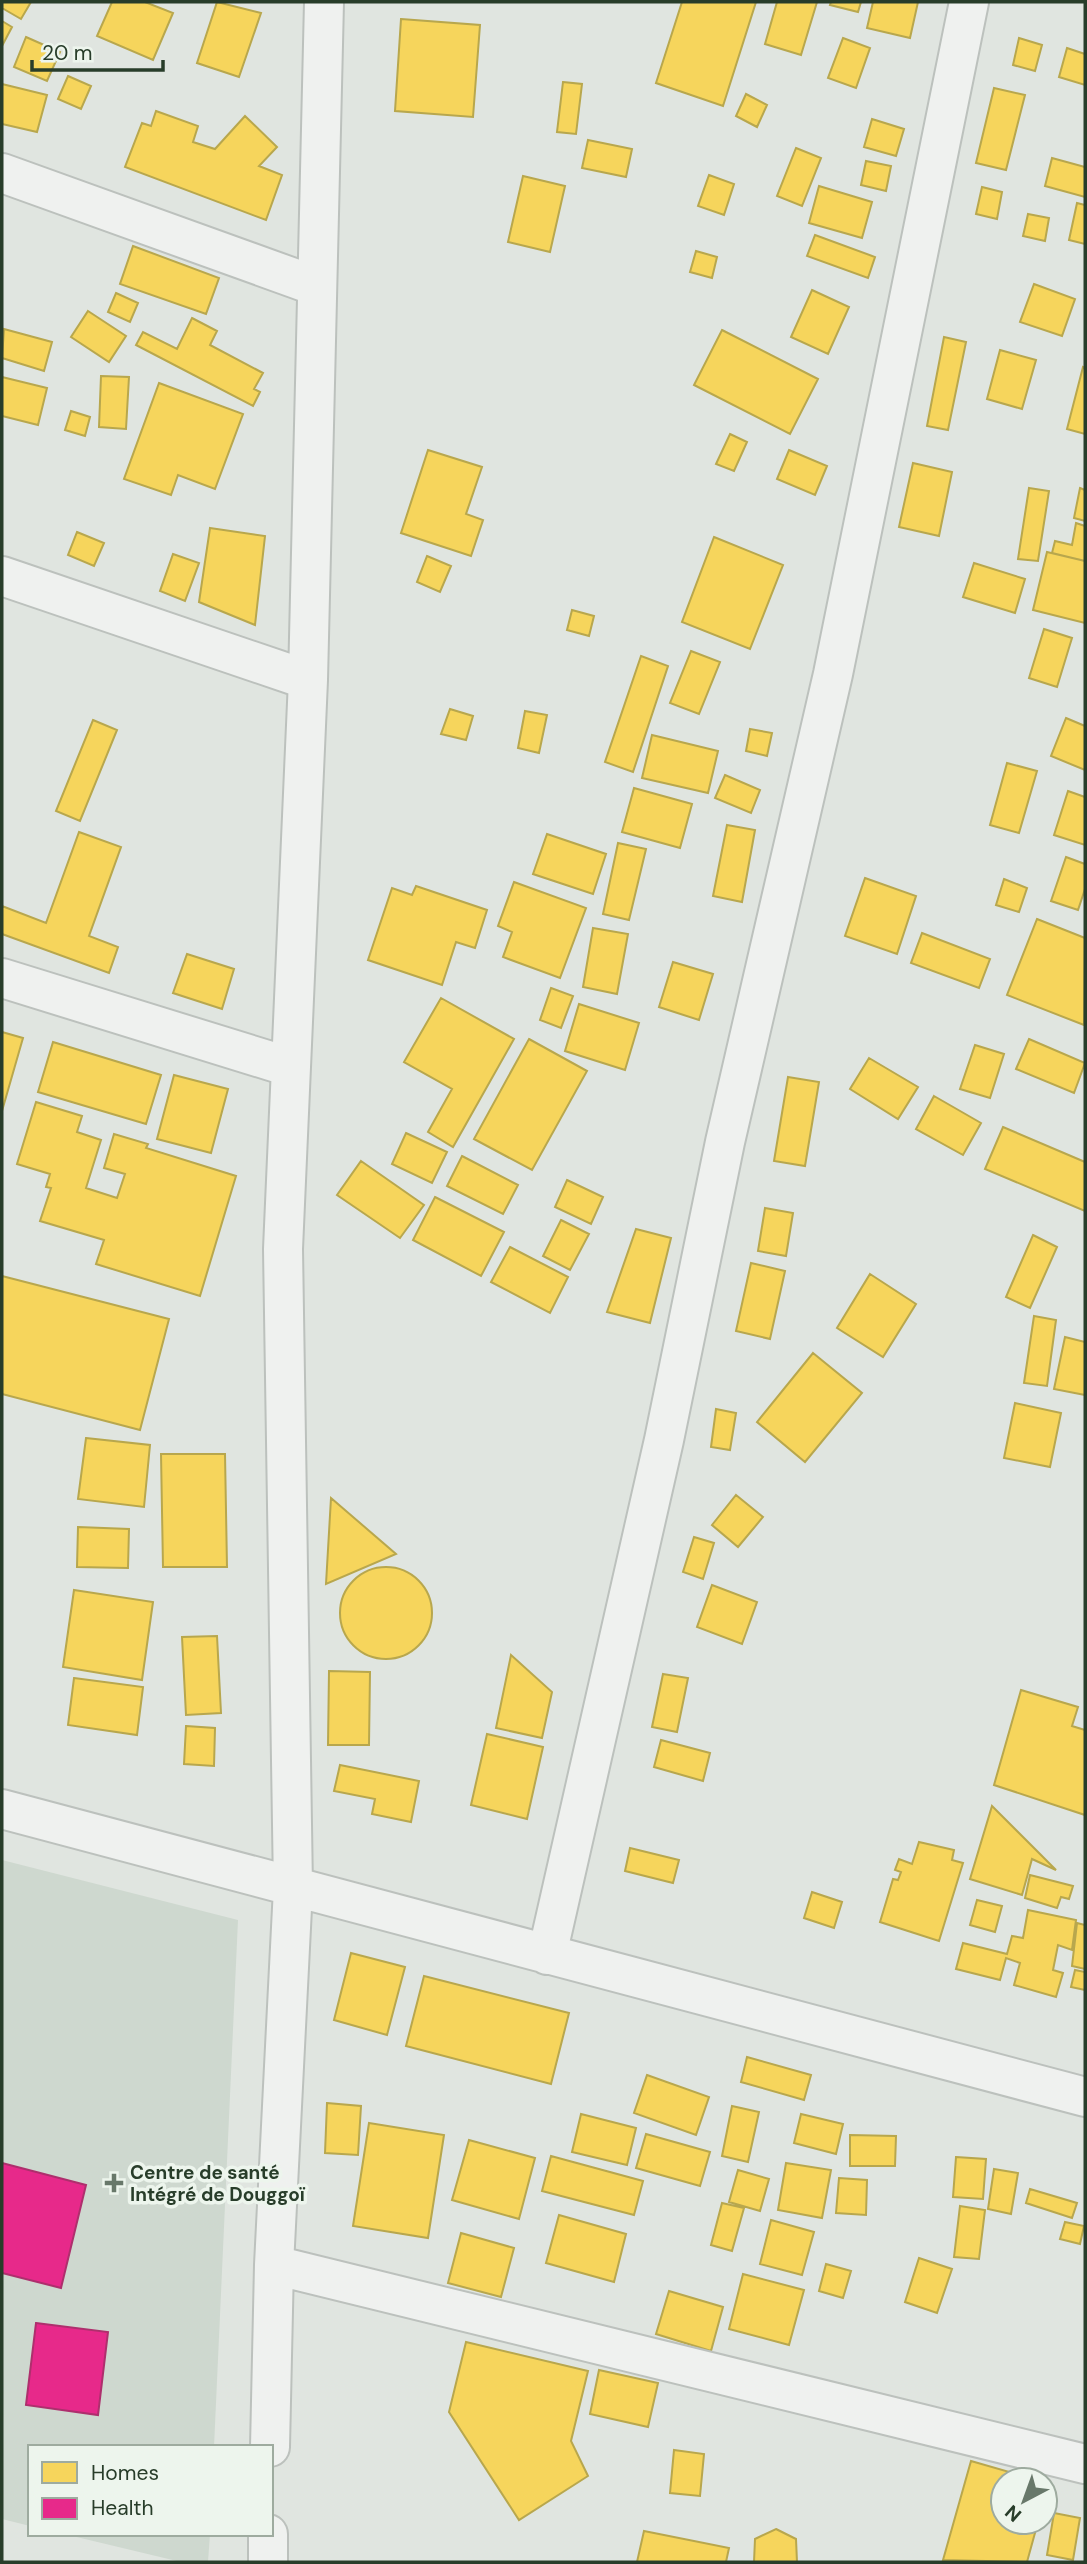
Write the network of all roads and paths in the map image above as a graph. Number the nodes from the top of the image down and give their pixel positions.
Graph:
1 (324, 2) edge
2 (969, 2) edge
3 (2, 173) edge
4 (317, 286) junction
5 (2, 576) edge
6 (308, 680) junction
7 (2, 978) edge
8 (290, 1066) junction
9 (2, 1809) edge
10 (293, 1888) junction
11 (547, 1955) junction
12 (1085, 2097) edge
13 (274, 2265) junction
14 (270, 2445) edge
15 (1085, 2464) edge
16 (268, 2536) edge
17 (268, 2562) edge

1 - 4 street
2 - 11 street
3 - 4 street
4 - 6 street
5 - 6 street
6 - 8 street
7 - 8 street
8 - 10 street
9 - 10 street
10 - 11 street
10 - 13 street
11 - 12 street
13 - 14 street
13 - 15 street
16 - 17 street

